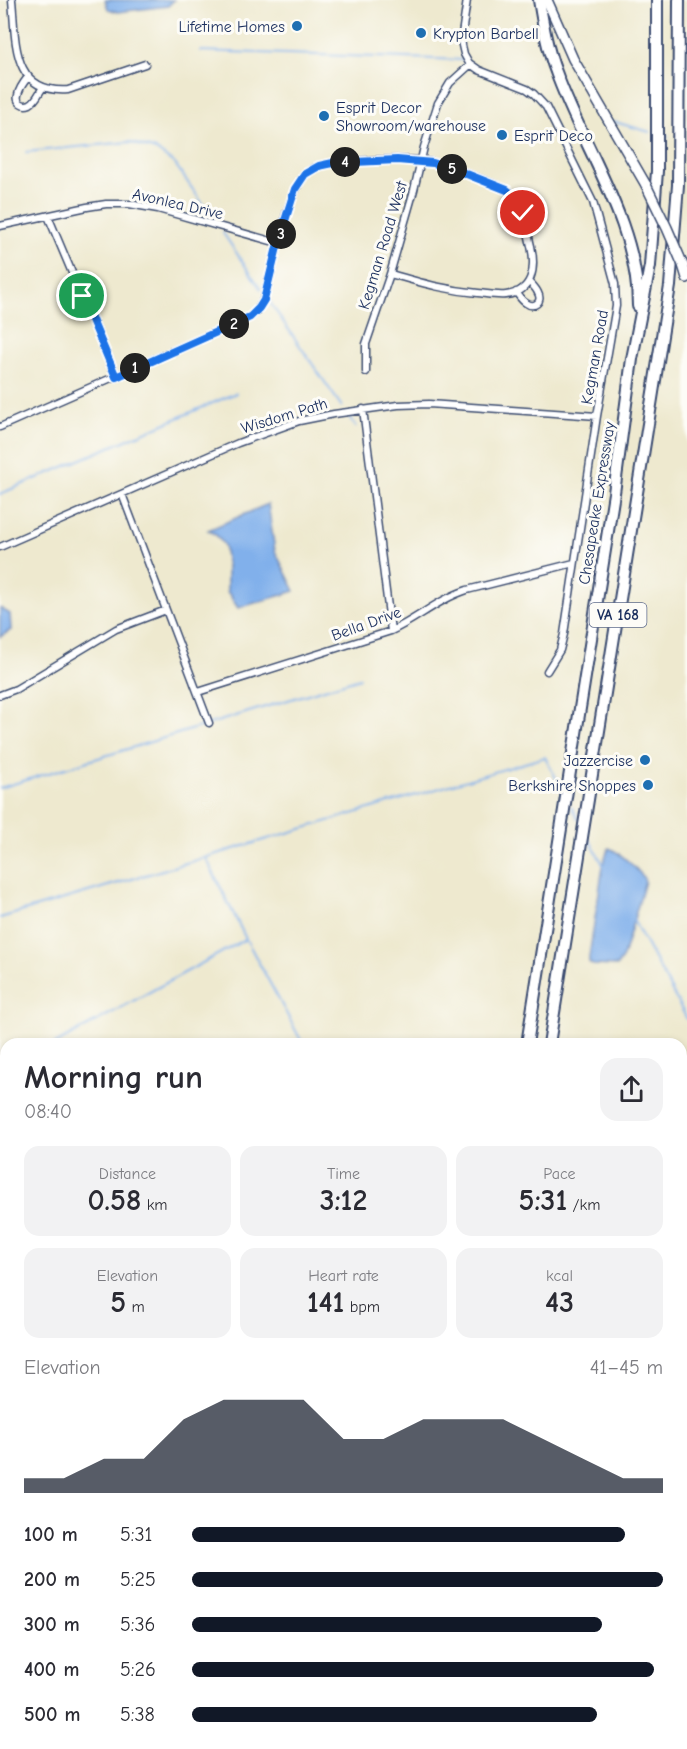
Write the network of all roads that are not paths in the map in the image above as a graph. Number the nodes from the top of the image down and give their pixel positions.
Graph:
1 (12, 0) edge
2 (467, 0) edge
3 (539, 0) edge
4 (548, 0) edge
5 (657, 0) edge
6 (679, 3) edge
7 (146, 64) dead end
8 (471, 65) junction
9 (28, 77) junction
10 (43, 87) junction
11 (420, 161) junction
12 (48, 216) junction
13 (0, 226) edge
14 (278, 243) junction
15 (390, 274) junction
16 (687, 278) edge
17 (529, 281) junction
18 (516, 292) junction
19 (632, 359) junction
20 (366, 372) dead end
21 (116, 377) junction
22 (363, 409) junction
23 (597, 416) junction
24 (0, 428) edge
25 (122, 494) junction
26 (0, 547) edge
27 (574, 563) junction
28 (166, 610) junction
29 (391, 631) junction
30 (547, 671) dead end
31 (198, 692) junction
32 (0, 695) edge
33 (210, 723) dead end
34 (527, 1038) edge
35 (550, 1038) edge

1 - 9 street
2 - 8 street
3 - 19 highway
4 - 16 main road, bridge
5 - 19 highway, Chesapeake Expressway / VA 168
6 - 35 highway, VA 168
7 - 10 street
8 - 11 street, Kegman Road West
8 - 23 street, Kegman Road
9 - 10 street
9 - 10 street
11 - 14 street
11 - 15 street, Kegman Road West
11 - 17 street
12 - 13 street, Avonlea Drive
12 - 14 street, Avonlea Drive
12 - 21 street
14 - 21 street
15 - 18 street
15 - 20 street, Kegman Road West
17 - 18 street
17 - 18 street
19 - 34 highway, Chesapeake Expressway / VA 168
21 - 24 street
22 - 23 street, Wisdom Path
22 - 25 street, Wisdom Path
22 - 29 street
23 - 27 street, Kegman Road
25 - 26 street, Wisdom Path
25 - 28 street
27 - 29 street, Bella Drive
27 - 30 street, Kegman Road
28 - 31 street
28 - 32 street
29 - 31 street, Bella Drive
31 - 33 street

